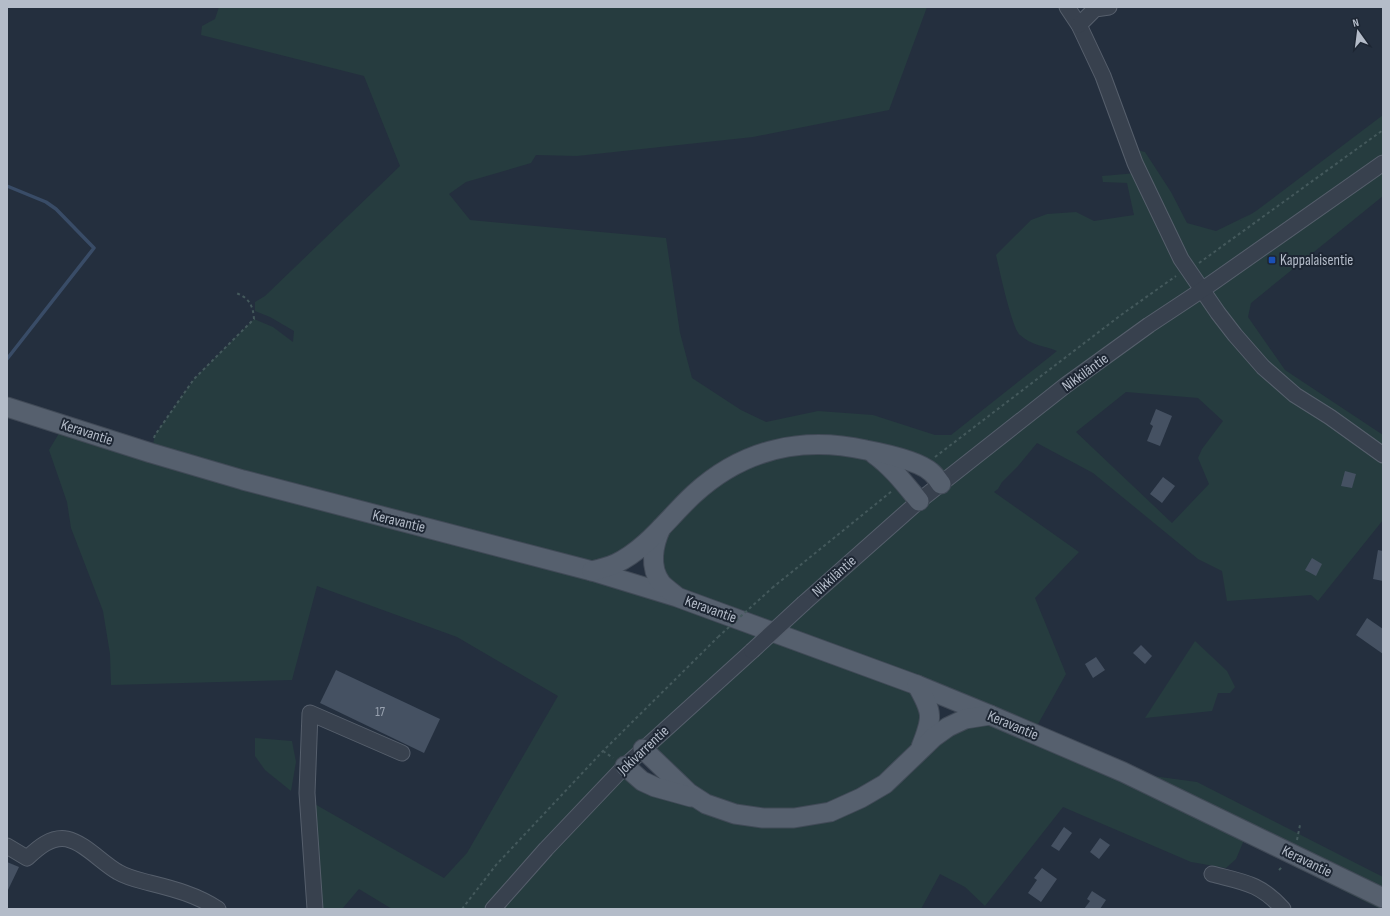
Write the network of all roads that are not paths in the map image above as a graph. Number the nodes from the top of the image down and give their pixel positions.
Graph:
1 (1067, 7) edge
2 (1100, 8) edge
3 (1079, 24) junction
4 (1383, 163) edge
5 (1202, 290) junction
6 (7, 407) edge
7 (870, 451) junction
8 (1383, 455) edge
9 (941, 484) junction
10 (919, 501) junction
11 (662, 526) junction
12 (592, 571) junction
13 (677, 597) junction
14 (804, 603) joint
15 (917, 685) junction
16 (990, 714) junction
17 (643, 749) junction
18 (920, 750) junction
19 (402, 753) dead end
20 (625, 766) junction
21 (696, 798) junction
22 (7, 846) edge
23 (1212, 874) dead end
24 (1383, 898) edge
25 (218, 909) edge
26 (315, 909) edge
27 (493, 909) edge
28 (1283, 909) edge

1 - 3 street
2 - 3 street
3 - 5 street
4 - 5 street, Nikkiläntie
5 - 8 street
5 - 9 street, Nikkiläntie
6 - 12 main road, Keravantie
7 - 9 main road
7 - 10 main road
7 - 11 main road
9 - 10 street, Nikkiläntie
10 - 14 street, Nikkiläntie
11 - 12 main road
11 - 13 main road
12 - 13 main road, Keravantie
13 - 15 main road, Keravantie
14 - 17 street, Jokivarrentie, bridge
15 - 16 main road, Keravantie
15 - 18 main road
16 - 18 main road
16 - 24 main road, Keravantie
17 - 20 street, Jokivarrentie
17 - 21 main road
18 - 21 main road
19 - 26 street
20 - 21 main road
20 - 27 street, Jokivarrentie
22 - 25 street
23 - 28 street

